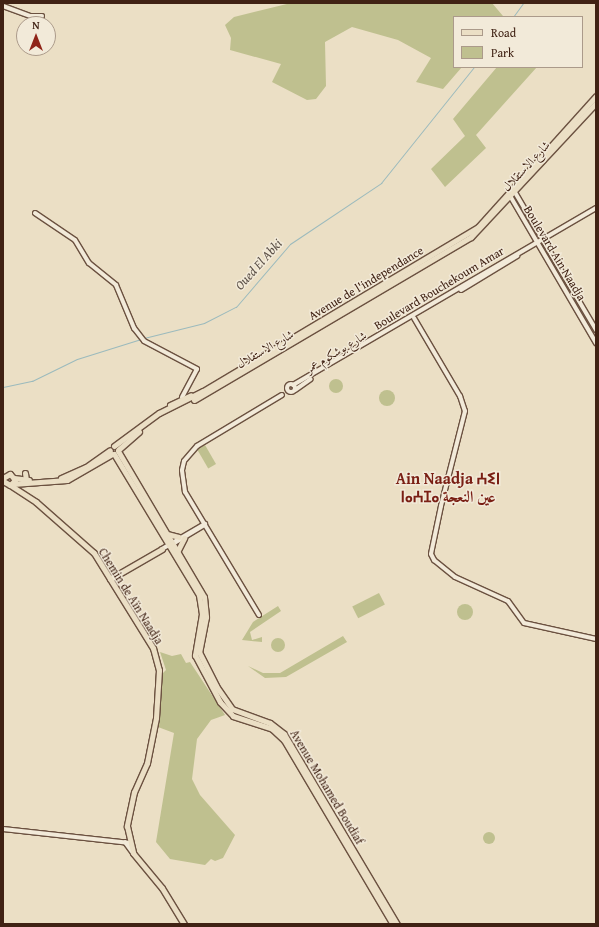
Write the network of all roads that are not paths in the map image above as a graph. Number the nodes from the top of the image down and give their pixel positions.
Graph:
1 (3, 6) edge
2 (31, 16) edge
3 (596, 96) edge
4 (596, 103) edge
5 (514, 191) junction
6 (509, 196) junction
7 (596, 208) edge
8 (596, 211) edge
9 (35, 214) dead end
10 (542, 240) junction
11 (537, 243) junction
12 (414, 318) junction
13 (596, 330) edge
14 (596, 343) edge
15 (293, 385) junction
16 (288, 390) junction
17 (294, 390) junction
18 (183, 401) junction
19 (114, 451) junction
20 (25, 473) dead end
21 (4, 478) edge
22 (26, 480) junction
23 (12, 482) junction
24 (205, 524) junction
25 (198, 530) junction
26 (209, 531) junction
27 (167, 534) junction
28 (182, 538) junction
29 (170, 544) junction
30 (162, 549) joint
31 (177, 552) junction
32 (110, 579) junction
33 (259, 615) dead end
34 (596, 639) edge
35 (3, 829) edge
36 (127, 843) junction
37 (184, 924) edge
38 (393, 924) edge
39 (397, 924) edge

1 - 2 street
3 - 5 main road
4 - 5 main road, شارع الاستقلال
5 - 6 main road, شارع الاستقلال
5 - 10 street, Boulevard Ain Naadja
6 - 11 street, Boulevard Ain Naadja
6 - 18 main road, Avenue de l'independance
6 - 18 main road, شارع الاستقلال
7 - 10 street
8 - 10 street, شارع بوشكوم عمر
9 - 18 street
10 - 11 street, شارع بوشكوم عمر
10 - 13 street, Boulevard Ain Naadja
11 - 12 street, شارع بوشكوم عمر
11 - 14 street, Boulevard Ain Naadja
11 - 15 street, Boulevard Bouchekoum Amar
12 - 17 street, شارع بوشكوم عمر
12 - 34 street
15 - 16 street, Boulevard Bouchekoum Amar
15 - 17 street
16 - 17 street, شارع بوشكوم عمر
16 - 24 street
18 - 19 main road, شارع الاستقلال
18 - 19 main road, Avenue de l'independance
19 - 22 main road
19 - 23 main road
19 - 27 main road, Avenue Mohamed Boudiaf
19 - 29 main road, Avenue Mohamed Boudiaf
20 - 22 main road
21 - 23 main road
21 - 23 main road
22 - 23 main road
23 - 32 main road, Chemin de Aïn Naadja
24 - 25 street
24 - 26 street
24 - 28 street
25 - 26 street
25 - 28 street
26 - 33 street
27 - 28 main road
27 - 29 main road, Avenue Mohamed Boudiaf
28 - 29 street
28 - 31 main road
29 - 30 street
29 - 31 main road, Avenue Mohamed Boudiaf
29 - 38 main road, Avenue Mohamed Boudiaf
30 - 32 main road
31 - 39 main road, Avenue Mohamed Boudiaf
32 - 36 main road, Chemin de Aïn Naadja
35 - 36 street
36 - 37 main road, Chemin de Aïn Naadja

